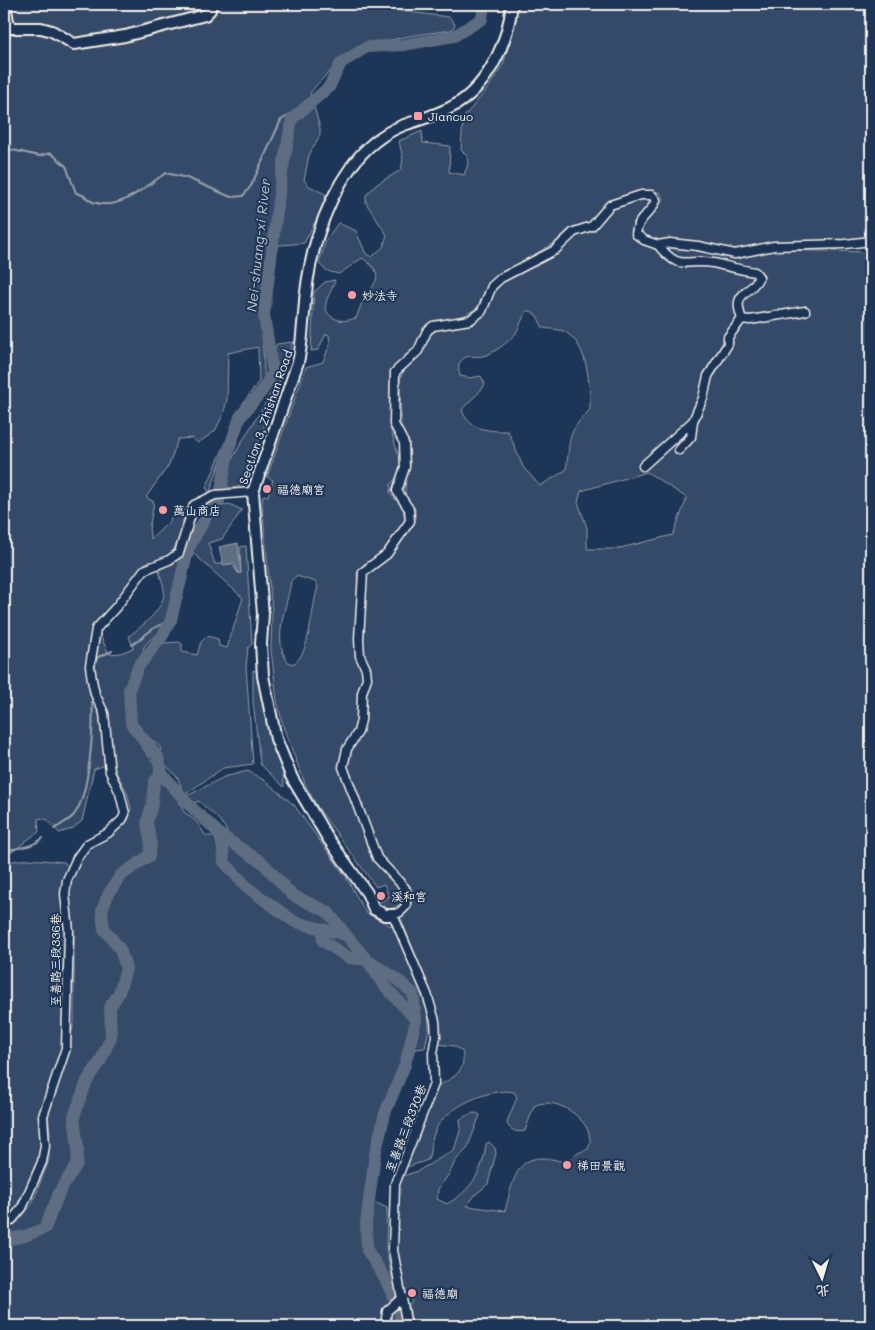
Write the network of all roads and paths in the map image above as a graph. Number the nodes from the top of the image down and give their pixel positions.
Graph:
1 (5, 4) edge
2 (211, 4) edge
3 (512, 4) edge
4 (871, 241) edge
5 (658, 245) junction
6 (805, 311) dead end
7 (742, 319) junction
8 (693, 421) junction
9 (679, 450) dead end
10 (643, 466) dead end
11 (253, 492) junction
12 (393, 915) junction
13 (4, 1225) edge
14 (403, 1297) junction
15 (385, 1326) edge
16 (407, 1326) edge

1 - 2 street
3 - 11 street, Section 3, Zhishan Road
4 - 5 street
5 - 7 street
5 - 12 street
6 - 7 street
7 - 8 street
8 - 9 street
8 - 10 street
11 - 12 street, Section 3, Zhishan Road
11 - 13 street, 至善路三段336巷
12 - 14 street, 至善路三段370巷
14 - 15 street
14 - 16 street, 至善路三段370巷

